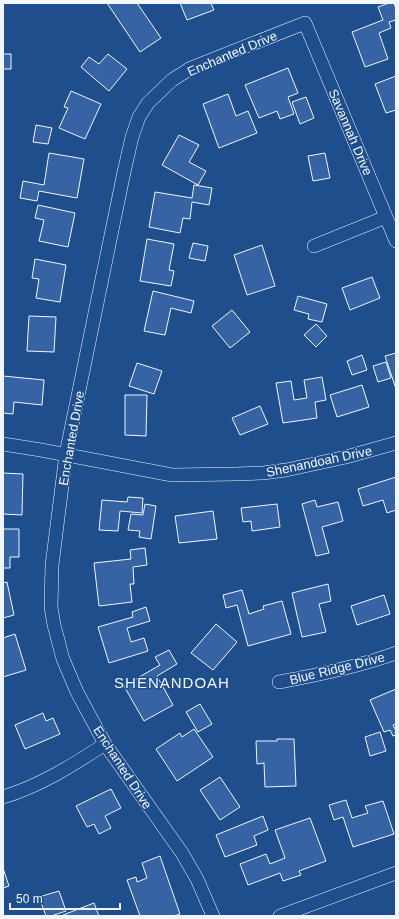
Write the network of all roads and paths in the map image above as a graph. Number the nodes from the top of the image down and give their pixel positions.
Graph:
1 (305, 23) joint
2 (386, 217) junction
3 (396, 242) edge
4 (314, 246) dead end
5 (396, 443) edge
6 (3, 444) edge
7 (66, 454) junction
8 (396, 653) edge
9 (279, 682) dead end
10 (105, 744) junction
11 (3, 797) edge
12 (396, 873) edge
13 (213, 916) edge
14 (280, 916) edge

1 - 2 street, Savannah Drive
1 - 7 street, Enchanted Drive
2 - 3 street, Savannah Drive
2 - 4 street
5 - 7 street, Shenandoah Drive
6 - 7 street, Shenandoah Drive
7 - 10 street, Enchanted Drive
8 - 9 street, Blue Ridge Drive
10 - 11 street
10 - 13 street, Enchanted Drive
12 - 14 street

